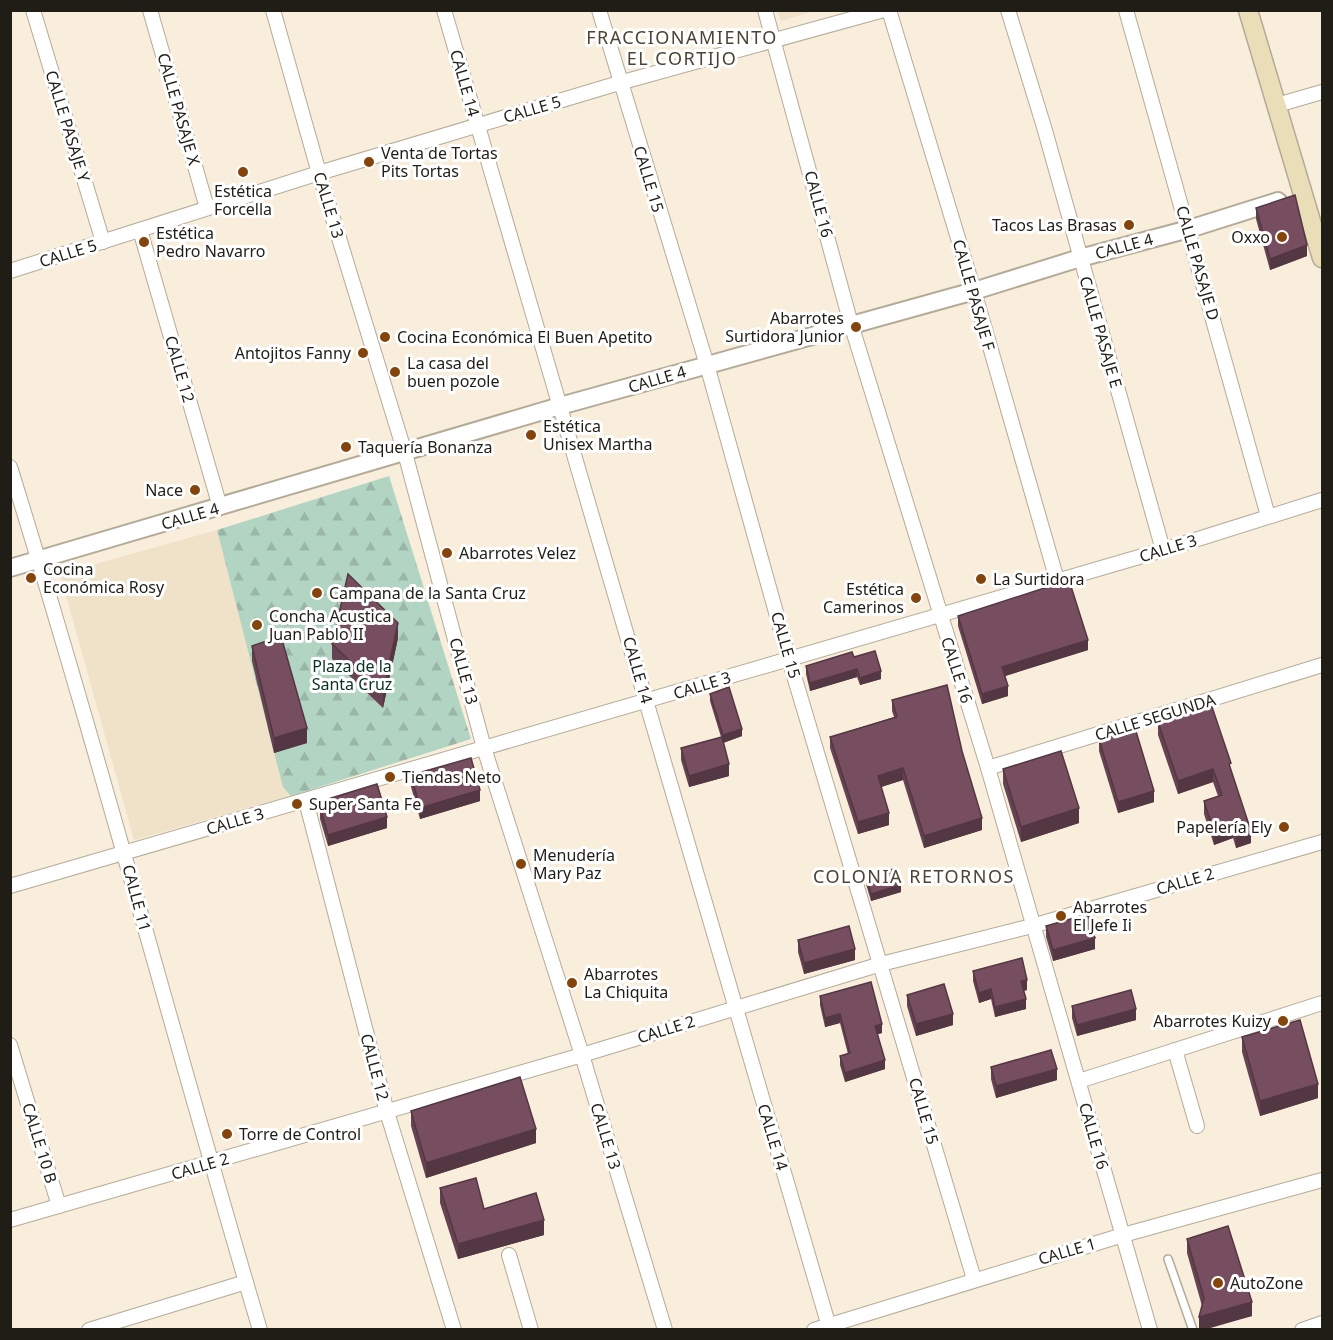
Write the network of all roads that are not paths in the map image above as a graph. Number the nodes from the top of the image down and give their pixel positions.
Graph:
1 (33, 10) edge
2 (150, 10) edge
3 (273, 10) edge
4 (444, 10) edge
5 (599, 10) edge
6 (765, 10) edge
7 (886, 10) edge
8 (1008, 10) edge
9 (1126, 10) edge
10 (1248, 10) edge
11 (774, 40) junction
12 (620, 84) junction
13 (1323, 92) edge
14 (1277, 105) junction
15 (477, 126) junction
16 (319, 172) junction
17 (1303, 193) junction
18 (207, 208) junction
19 (1317, 222) edge
20 (1189, 229) junction
21 (140, 230) junction
22 (104, 242) junction
23 (1080, 258) junction
24 (1323, 258) edge
25 (10, 271) edge
26 (974, 291) junction
27 (851, 324) junction
28 (707, 365) junction
29 (560, 406) junction
30 (405, 453) junction
31 (10, 467) edge
32 (1323, 500) edge
33 (220, 507) junction
34 (1268, 516) junction
35 (1163, 550) junction
36 (39, 560) junction
37 (10, 568) edge
38 (1057, 580) junction
39 (939, 615) junction
40 (789, 659) junction
41 (1323, 665) edge
42 (647, 701) junction
43 (484, 748) junction
44 (988, 768) junction
45 (306, 801) junction
46 (1323, 842) edge
47 (124, 852) junction
48 (10, 886) edge
49 (1032, 926) junction
50 (881, 964) junction
51 (1323, 1003) edge
52 (734, 1008) junction
53 (10, 1045) edge
54 (1175, 1050) junction
55 (582, 1055) junction
56 (1078, 1081) junction
57 (387, 1112) junction
58 (1197, 1126) dead end
59 (210, 1163) junction
60 (1323, 1180) edge
61 (59, 1206) junction
62 (10, 1220) edge
63 (1123, 1235) junction
64 (509, 1255) dead end
65 (1168, 1259) dead end
66 (974, 1279) junction
67 (246, 1282) junction
68 (1323, 1323) edge
69 (829, 1327) edge
70 (89, 1329) edge
71 (260, 1329) edge
72 (454, 1329) edge
73 (531, 1329) edge
74 (665, 1329) edge
75 (814, 1329) edge
76 (1150, 1329) edge
77 (1192, 1329) edge
78 (1302, 1329) edge

1 - 22 street, CALLE PASAJE Y
2 - 18 street, CALLE PASAJE X
3 - 16 street, CALLE 13
4 - 15 street, CALLE 14
5 - 12 street, CALLE 15
6 - 11 street, CALLE 16
7 - 11 street, CALLE 5
7 - 26 street, CALLE PASAJE F
8 - 23 street, CALLE PASAJE E
9 - 20 street, CALLE PASAJE D
10 - 14 main road
11 - 12 street, CALLE 5
11 - 27 street, CALLE 16
12 - 15 street, CALLE 5
12 - 28 street, CALLE 15
13 - 14 street
14 - 17 main road
15 - 16 street, CALLE 5
15 - 29 street, CALLE 14
16 - 18 street, CALLE 5
16 - 30 street, CALLE 13
17 - 19 main road
17 - 20 street, CALLE 4
18 - 21 street, CALLE 5
19 - 24 main road
20 - 23 street, CALLE 4
20 - 34 street, CALLE PASAJE D
21 - 22 street, CALLE 5
21 - 33 street, CALLE 12
22 - 25 street, CALLE 5
23 - 26 street, CALLE 4
23 - 35 street, CALLE PASAJE E
26 - 27 street, CALLE 4
26 - 38 street, CALLE PASAJE F
27 - 28 street, CALLE 4
27 - 39 street, CALLE 16
28 - 29 street, CALLE 4
28 - 40 street, CALLE 15
29 - 30 street, CALLE 4
29 - 42 street, CALLE 14
30 - 33 street, CALLE 4
30 - 43 street, CALLE 13
31 - 36 street, CALLE 11
32 - 34 street, CALLE 3
33 - 36 street, CALLE 4
34 - 35 street, CALLE 3
35 - 38 street, CALLE 3
36 - 37 street, CALLE 4
36 - 47 street, CALLE 11
38 - 39 street, CALLE 3
39 - 40 street, CALLE 3
39 - 44 street, CALLE 16
40 - 42 street, CALLE 3
40 - 50 street, CALLE 15
41 - 44 street, CALLE SEGUNDA
42 - 43 street, CALLE 3
42 - 52 street, CALLE 14
43 - 45 street, CALLE 3
43 - 55 street, CALLE 13
44 - 49 street, CALLE 16
45 - 47 street, CALLE 3
45 - 57 street, CALLE 12
46 - 49 street, CALLE 2
47 - 48 street, CALLE 3
47 - 59 street, CALLE 11
49 - 50 street, CALLE 2
49 - 56 street, CALLE 16
50 - 52 street, CALLE 2
50 - 66 street, CALLE 15
51 - 54 street
52 - 55 street, CALLE 2
52 - 69 street, CALLE 14
53 - 61 street, CALLE 10 B
54 - 56 street
54 - 58 street
55 - 57 street, CALLE 2
55 - 74 street, CALLE 13
56 - 63 street, CALLE 16
57 - 59 street, CALLE 2
57 - 72 street, CALLE 12
59 - 61 street, CALLE 2
59 - 67 street, CALLE 11
60 - 63 street, CALLE 1
61 - 62 street, CALLE 2
63 - 66 street, CALLE 1
63 - 76 street, CALLE 16
64 - 73 street
65 - 77 lane
66 - 69 street, CALLE 1
67 - 70 street
67 - 71 street, CALLE 11
68 - 78 street
69 - 75 street, CALLE 1

